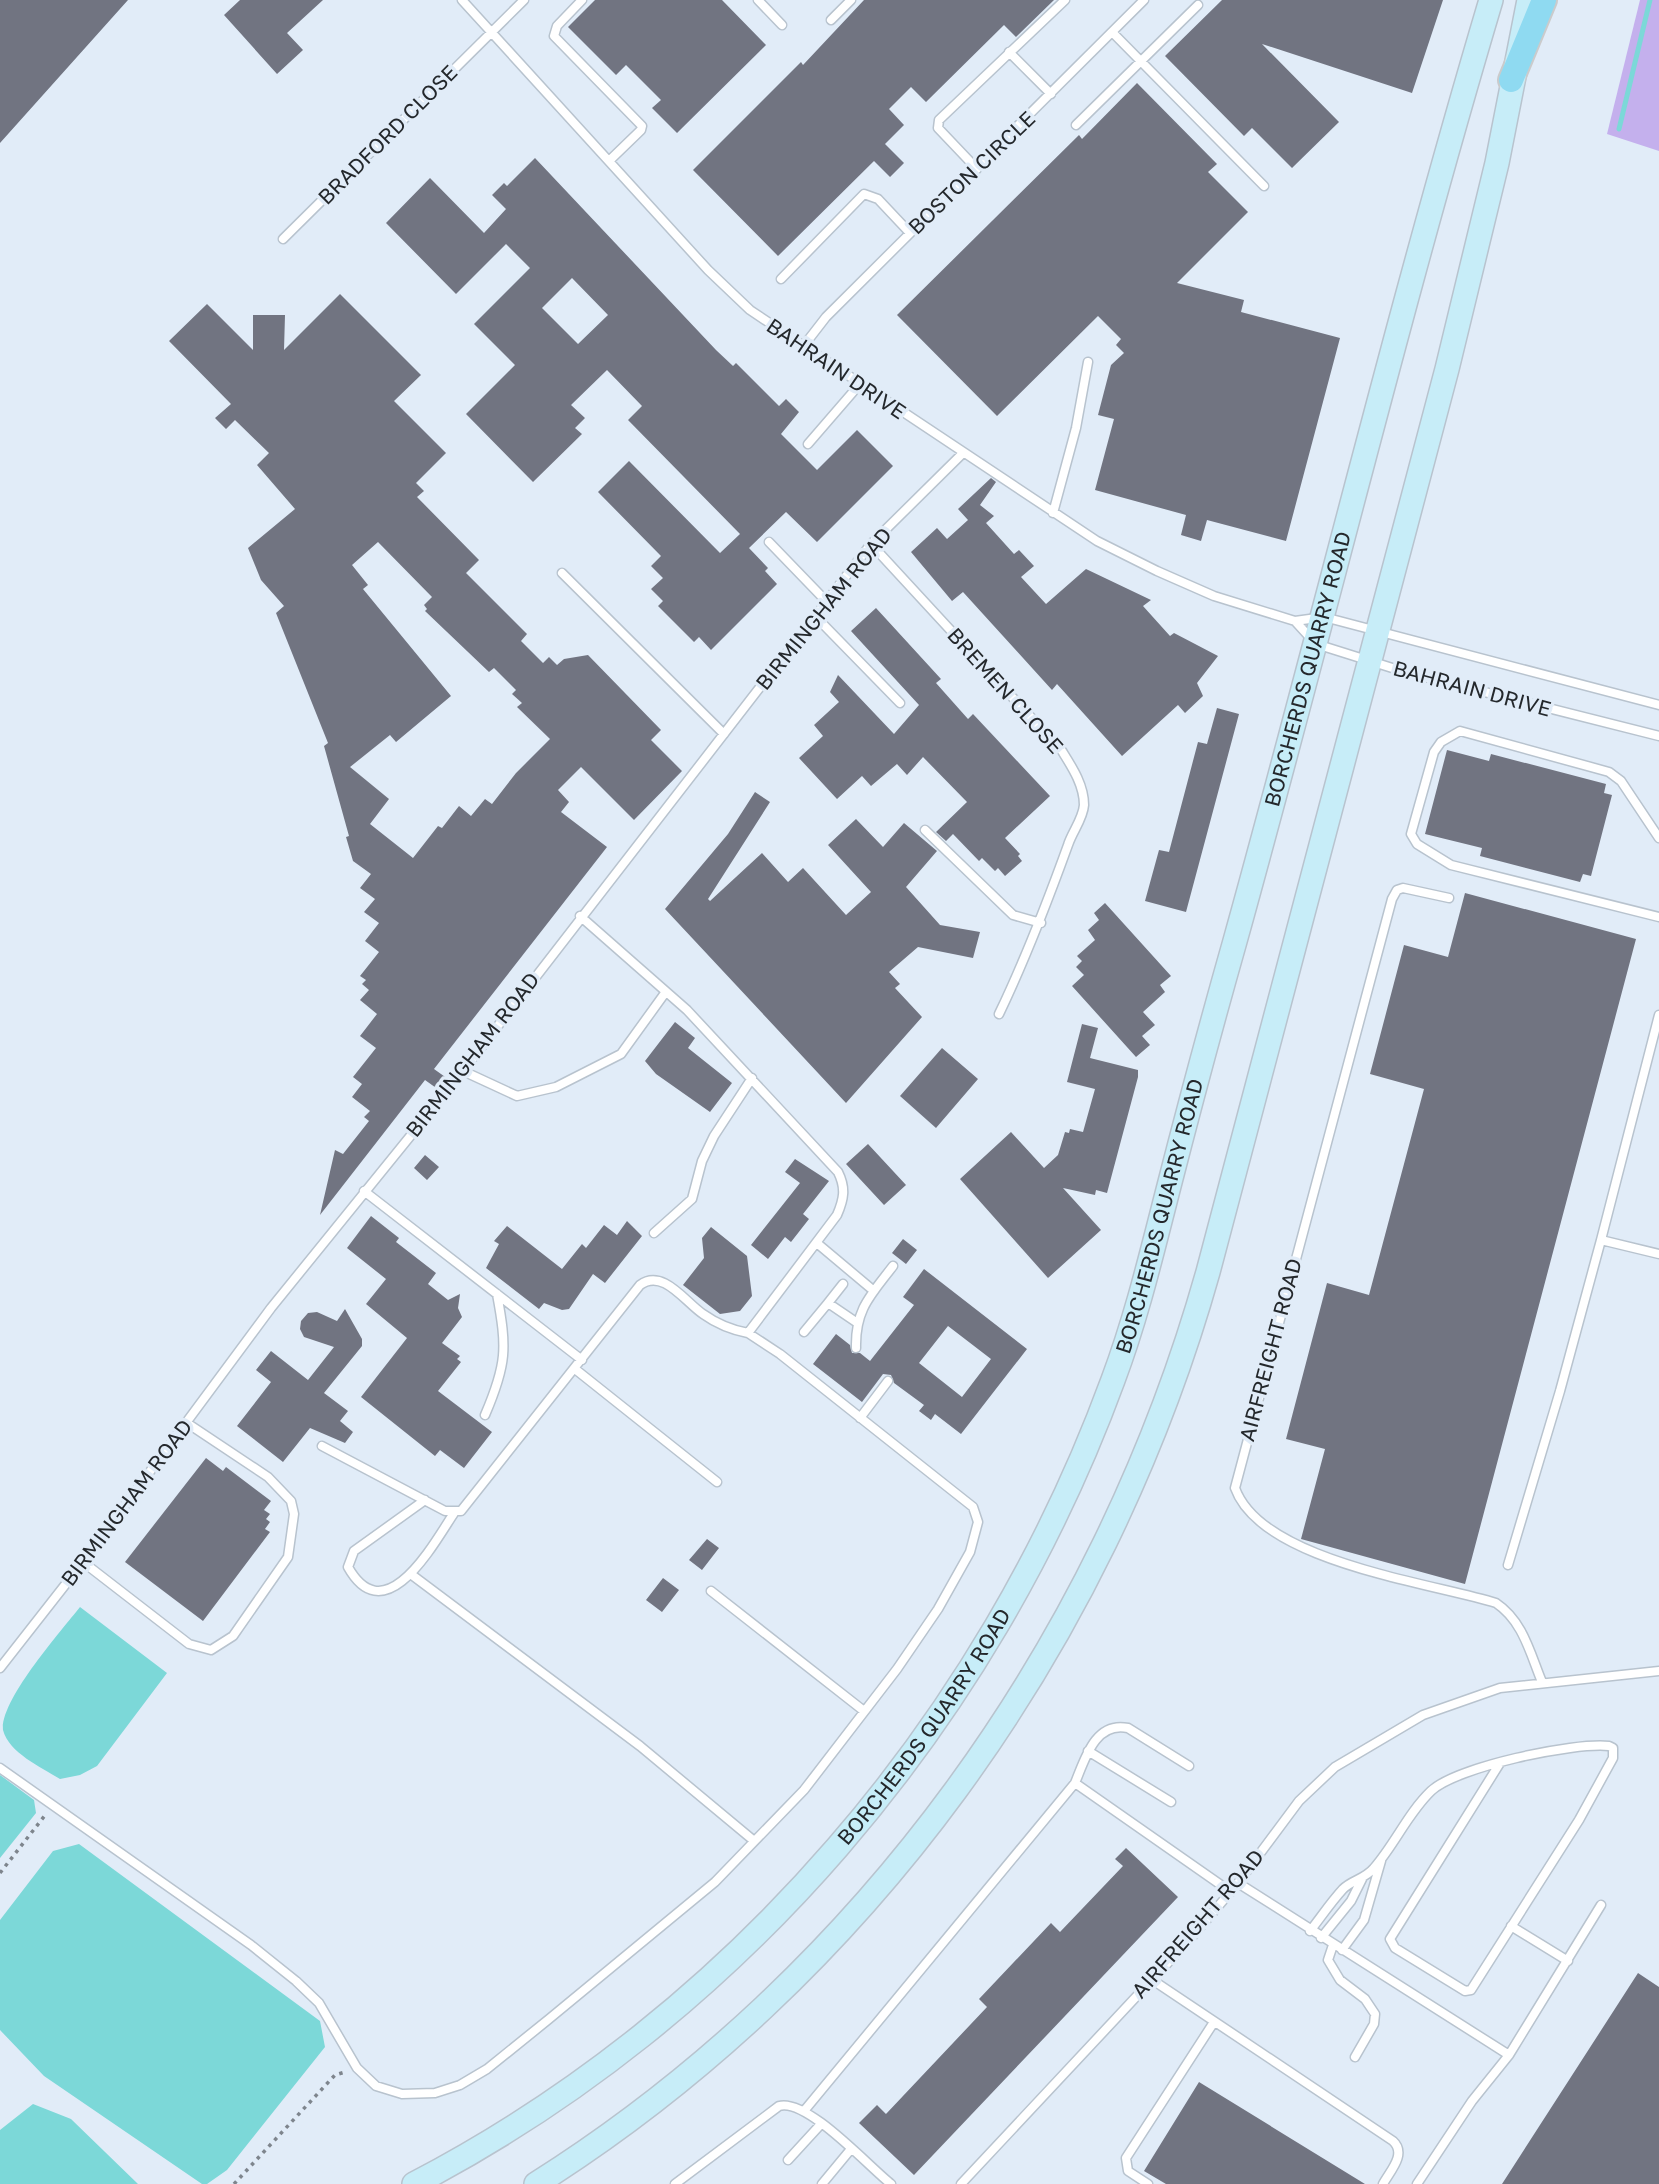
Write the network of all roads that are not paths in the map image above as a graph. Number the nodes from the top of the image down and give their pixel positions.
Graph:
1 (462, 0) edge
2 (524, 0) edge
3 (582, 0) edge
4 (758, 0) edge
5 (851, 0) edge
6 (1065, 0) edge
7 (1144, 0) edge
8 (1491, 0) edge
9 (1529, 0) edge
10 (1544, 0) edge
11 (1198, 5) dead end
12 (831, 20) dead end
13 (782, 25) dead end
14 (492, 31) junction
15 (1112, 32) junction
16 (1009, 52) junction
17 (1141, 61) junction
18 (1511, 80) junction
19 (1051, 94) junction
20 (1076, 125) dead end
21 (611, 159) junction
22 (977, 169) junction
23 (1264, 186) dead end
24 (909, 233) junction
25 (283, 239) dead end
26 (781, 279) dead end
27 (802, 348) junction
28 (1088, 362) dead end
29 (859, 385) junction
30 (808, 444) dead end
31 (962, 454) junction
32 (1053, 513) junction
33 (769, 542) dead end
34 (871, 544) junction
35 (562, 572) dead end
36 (826, 601) junction
37 (815, 616) junction
38 (1324, 617) junction
39 (1295, 621) junction
40 (1380, 631) junction
41 (1316, 644) junction
42 (1369, 661) junction
43 (901, 703) dead end
44 (1659, 705) edge
45 (724, 734) junction
46 (1659, 736) edge
47 (925, 830) dead end
48 (1659, 838) edge
49 (1449, 898) dead end
50 (580, 916) junction
51 (1659, 917) edge
52 (1041, 923) junction
53 (665, 993) junction
54 (999, 1014) dead end
55 (1659, 1015) edge
56 (463, 1070) junction
57 (752, 1078) junction
58 (365, 1191) junction
59 (654, 1233) dead end
60 (1601, 1240) junction
61 (818, 1244) junction
62 (1659, 1254) edge
63 (893, 1266) dead end
64 (843, 1284) dead end
65 (874, 1291) junction
66 (497, 1294) junction
67 (828, 1303) junction
68 (856, 1322) junction
69 (804, 1332) dead end
70 (748, 1333) junction
71 (856, 1348) dead end
72 (582, 1360) junction
73 (575, 1369) junction
74 (888, 1381) dead end
75 (485, 1415) dead end
76 (860, 1418) junction
77 (187, 1423) junction
78 (321, 1446) dead end
79 (717, 1482) dead end
80 (425, 1500) junction
81 (454, 1513) junction
82 (83, 1562) junction
83 (1508, 1565) dead end
84 (412, 1575) junction
85 (710, 1591) dead end
86 (0, 1668) edge
87 (1659, 1671) edge
88 (1542, 1682) junction
89 (864, 1712) junction
90 (1088, 1751) junction
91 (1500, 1763) junction
92 (1189, 1766) dead end
93 (0, 1768) edge
94 (1075, 1783) junction
95 (1171, 1802) dead end
96 (753, 1840) junction
97 (1382, 1859) junction
98 (1363, 1879) junction
99 (1238, 1882) junction
100 (1231, 1892) junction
101 (1601, 1905) dead end
102 (1511, 1926) junction
103 (1310, 1931) junction
104 (1321, 1938) junction
105 (1333, 1945) junction
106 (1342, 1950) junction
107 (1568, 1961) junction
108 (1152, 1979) junction
109 (1214, 2022) junction
110 (1509, 2055) junction
111 (1355, 2057) dead end
112 (804, 2111) junction
113 (821, 2124) junction
114 (851, 2149) junction
115 (788, 2160) dead end
116 (885, 2182) edge
117 (414, 2184) edge
118 (536, 2184) edge
119 (675, 2184) edge
120 (822, 2184) edge
121 (961, 2184) edge
122 (1148, 2184) edge
123 (1382, 2184) edge
124 (1417, 2184) edge

1 - 14 lane, BAHRAIN DRIVE
2 - 14 lane
3 - 21 lane
4 - 13 lane
5 - 12 lane
6 - 16 lane
7 - 15 lane, BOSTON CIRCLE
8 - 38 main road, BORCHERDS QUARRY ROAD
9 - 18 main road
10 - 18 main road
11 - 17 lane
14 - 21 lane, BAHRAIN DRIVE
14 - 25 lane, BRADFORD CLOSE
15 - 17 lane
15 - 19 lane, BOSTON CIRCLE
16 - 19 lane
16 - 22 lane
17 - 20 lane
17 - 23 lane
18 - 40 main road
19 - 22 lane, BOSTON CIRCLE
21 - 27 lane, BAHRAIN DRIVE
22 - 24 lane, BOSTON CIRCLE
24 - 26 lane
24 - 27 lane, BOSTON CIRCLE
27 - 29 lane, BAHRAIN DRIVE
28 - 32 lane
29 - 30 lane
29 - 31 lane, BAHRAIN DRIVE
31 - 32 lane, BAHRAIN DRIVE
31 - 34 lane, BIRMINGHAM ROAD
32 - 39 lane, BAHRAIN DRIVE
33 - 36 lane
34 - 36 lane, BIRMINGHAM ROAD
34 - 52 lane, BREMEN CLOSE
35 - 45 lane
36 - 37 lane, BIRMINGHAM ROAD
37 - 43 lane
37 - 45 lane, BIRMINGHAM ROAD
38 - 39 lane, BAHRAIN DRIVE
38 - 40 lane, BAHRAIN DRIVE
38 - 41 main road, BORCHERDS QUARRY ROAD
39 - 41 lane, BAHRAIN DRIVE
40 - 42 main road
40 - 44 lane, BAHRAIN DRIVE
41 - 42 lane, BAHRAIN DRIVE
41 - 117 main road, BORCHERDS QUARRY ROAD
42 - 46 lane, BAHRAIN DRIVE
42 - 118 main road
45 - 50 lane, BIRMINGHAM ROAD
47 - 52 lane
48 - 51 lane
49 - 88 lane, AIRFREIGHT ROAD
50 - 53 lane
50 - 56 lane, BIRMINGHAM ROAD
52 - 54 lane, BREMEN CLOSE
53 - 56 lane
53 - 57 lane
55 - 60 lane
56 - 58 lane, BIRMINGHAM ROAD
57 - 59 lane
57 - 61 lane
58 - 66 lane
58 - 77 lane, BIRMINGHAM ROAD
60 - 62 lane
60 - 83 lane
61 - 65 lane
61 - 70 lane
63 - 65 lane
64 - 67 lane
65 - 68 lane
66 - 72 lane
66 - 75 lane
67 - 68 lane
67 - 69 lane
68 - 71 lane
70 - 72 lane
70 - 76 lane
72 - 73 lane
73 - 79 lane
73 - 81 lane
74 - 76 lane
76 - 89 lane
77 - 82 lane, BIRMINGHAM ROAD
77 - 82 lane
78 - 80 lane
80 - 81 lane
80 - 84 lane
81 - 84 lane
82 - 86 lane, BIRMINGHAM ROAD
84 - 96 lane
85 - 89 lane
87 - 88 lane, AIRFREIGHT ROAD
88 - 99 lane, AIRFREIGHT ROAD
89 - 96 lane
90 - 92 lane
90 - 94 lane
90 - 95 lane
91 - 97 lane
91 - 102 lane
91 - 102 lane
93 - 96 lane
94 - 100 lane
94 - 112 lane
97 - 98 lane
97 - 106 lane
98 - 103 lane
98 - 104 lane
99 - 100 lane, AIRFREIGHT ROAD
99 - 103 lane
100 - 108 lane, AIRFREIGHT ROAD
101 - 107 lane
102 - 107 lane
103 - 104 lane
104 - 105 lane
105 - 106 lane
105 - 111 lane
106 - 110 lane
107 - 110 lane
108 - 109 lane
108 - 121 lane, AIRFREIGHT ROAD
109 - 122 lane
109 - 123 lane
110 - 124 lane
112 - 113 lane
112 - 119 lane
113 - 114 lane
113 - 115 lane
114 - 116 lane
114 - 120 lane

